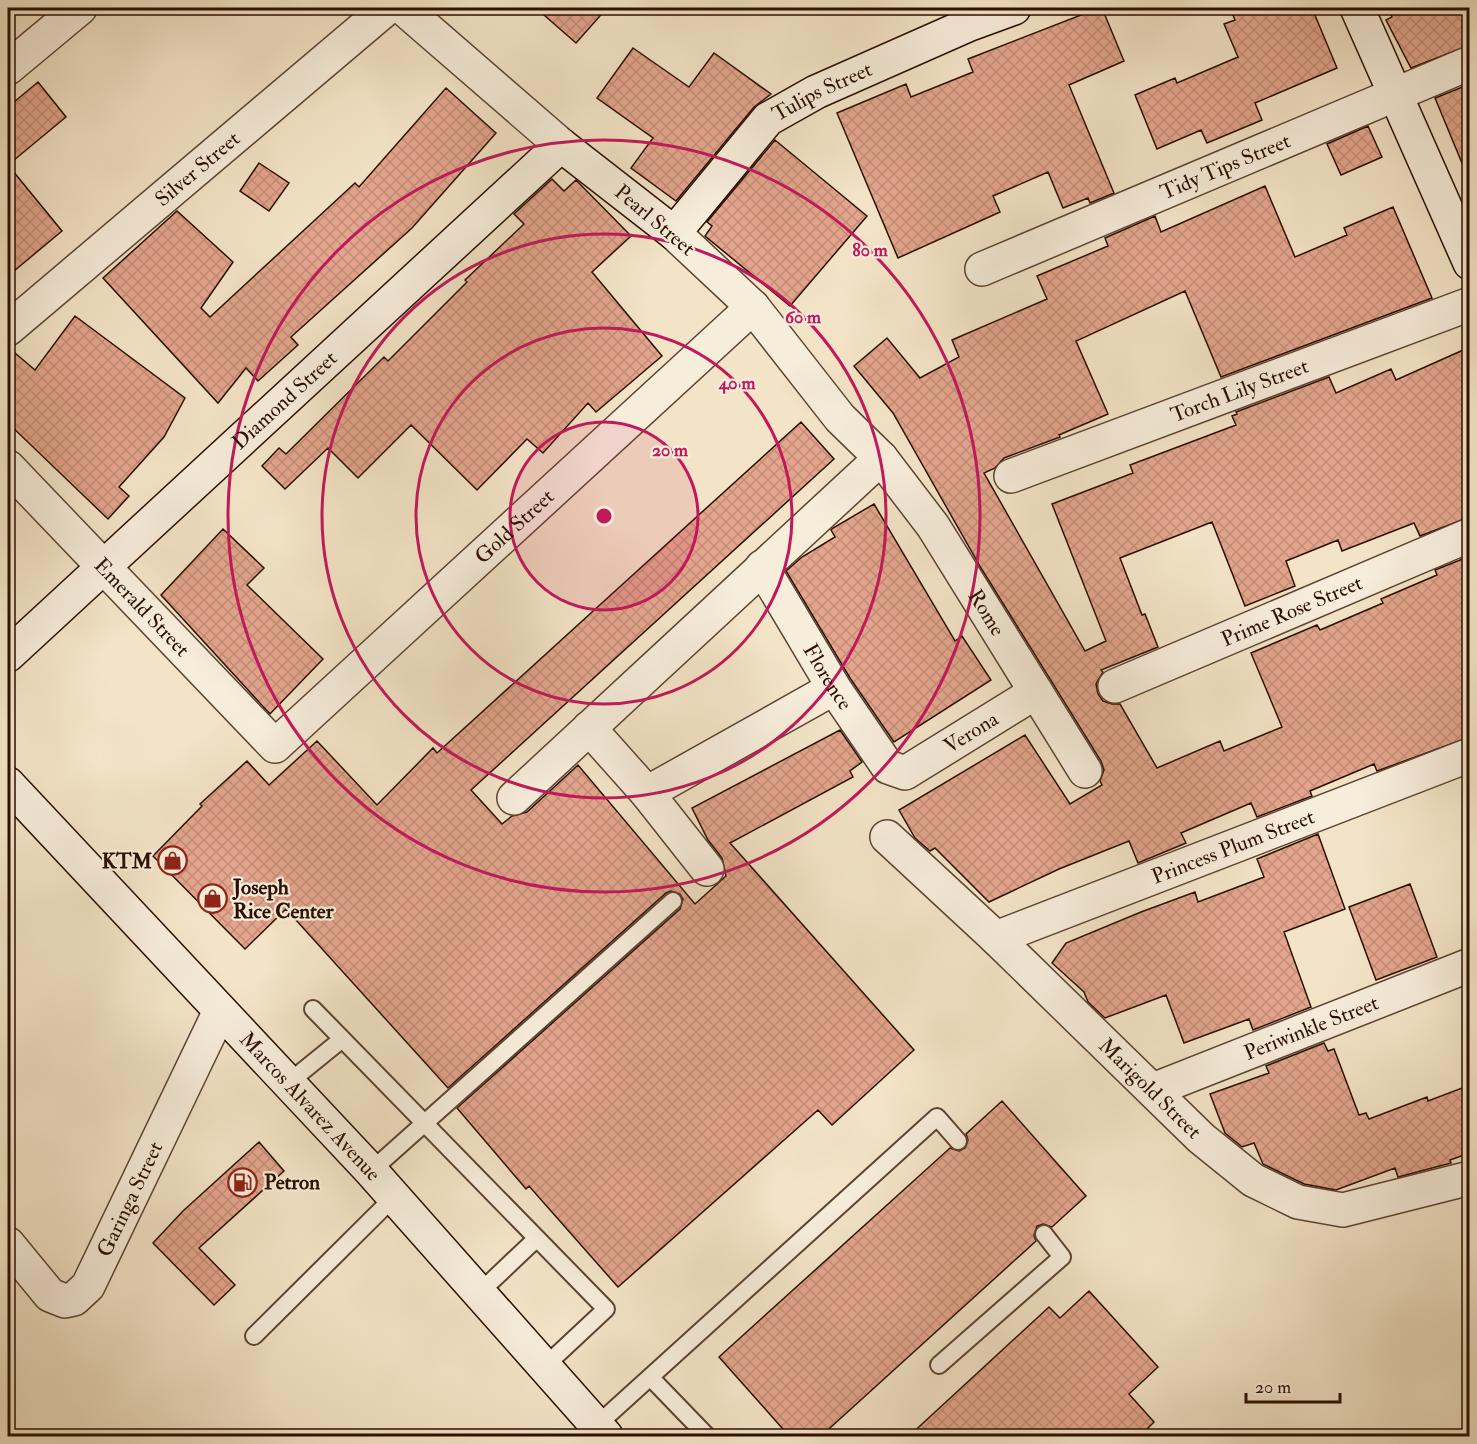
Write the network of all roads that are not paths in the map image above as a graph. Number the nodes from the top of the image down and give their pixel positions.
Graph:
1 (80, 8) edge
2 (387, 8) edge
3 (403, 8) edge
4 (1014, 8) edge
5 (1357, 8) edge
6 (1470, 63) edge
7 (8, 68) edge
8 (1394, 93) junction
9 (561, 145) junction
10 (674, 233) junction
11 (1470, 263) edge
12 (982, 269) dead end
13 (1470, 304) edge
14 (753, 307) junction
15 (8, 329) edge
16 (881, 458) junction
17 (8, 467) edge
18 (1011, 476) dead end
19 (1470, 535) edge
20 (102, 567) junction
21 (762, 567) junction
22 (8, 655) edge
23 (1115, 686) dead end
24 (834, 688) junction
25 (1036, 692) junction
26 (589, 728) junction
27 (275, 746) joint
28 (1470, 754) edge
29 (1085, 771) dead end
30 (904, 773) joint
31 (8, 784) edge
32 (647, 793) junction
33 (514, 798) dead end
34 (887, 837) dead end
35 (707, 869) dead end
36 (673, 901) dead end
37 (996, 938) junction
38 (1470, 965) edge
39 (313, 1009) dead end
40 (220, 1011) junction
41 (340, 1040) junction
42 (288, 1083) junction
43 (1153, 1090) junction
44 (422, 1124) junction
45 (958, 1141) dead end
46 (371, 1171) junction
47 (1470, 1178) edge
48 (394, 1197) junction
49 (1044, 1234) dead end
50 (536, 1239) junction
51 (8, 1244) edge
52 (479, 1293) junction
53 (254, 1336) dead end
54 (939, 1365) dead end
55 (544, 1367) junction
56 (651, 1378) junction
57 (601, 1431) edge
58 (707, 1437) edge

1 - 7 street
2 - 15 street, Silver Street
3 - 9 street, Pearl Street
4 - 10 street, Tulips Street
5 - 8 street
6 - 8 street, Tidy Tips Street
8 - 11 street
8 - 12 street, Tidy Tips Street
9 - 10 street, Pearl Street
9 - 20 street, Diamond Street
10 - 14 street, Pearl Street
13 - 18 street, Torch Lily Street
14 - 16 street, Pearl Street
14 - 27 street, Gold Street
16 - 21 street
16 - 25 street, Rome
17 - 20 street, Emerald Street
19 - 23 street, Prime Rose Street
20 - 22 street, Diamond Street
20 - 27 street, Emerald Street
21 - 24 street, Florence
21 - 26 street
24 - 30 street, Florence
24 - 32 street
25 - 29 street, Rome
25 - 30 street, Verona
26 - 32 street
26 - 33 street
28 - 37 street, Princess Plum Street
31 - 40 street, Marcos Alvarez Avenue
32 - 35 street
34 - 37 street, Marigold Street
36 - 44 lane
37 - 43 street, Marigold Street
38 - 43 street, Periwinkle Street
39 - 41 lane
40 - 42 street, Marcos Alvarez Avenue
40 - 51 street, Garinga Street
41 - 42 lane
41 - 44 lane
42 - 46 street, Marcos Alvarez Avenue
43 - 47 street, Marigold Street
44 - 46 lane
44 - 50 lane
45 - 56 lane
46 - 48 street, Marcos Alvarez Avenue
48 - 52 street, Marcos Alvarez Avenue
48 - 53 lane
49 - 54 lane
50 - 52 lane
50 - 55 lane
52 - 55 street, Marcos Alvarez Avenue
55 - 57 street, Marcos Alvarez Avenue
56 - 57 lane
56 - 58 lane

